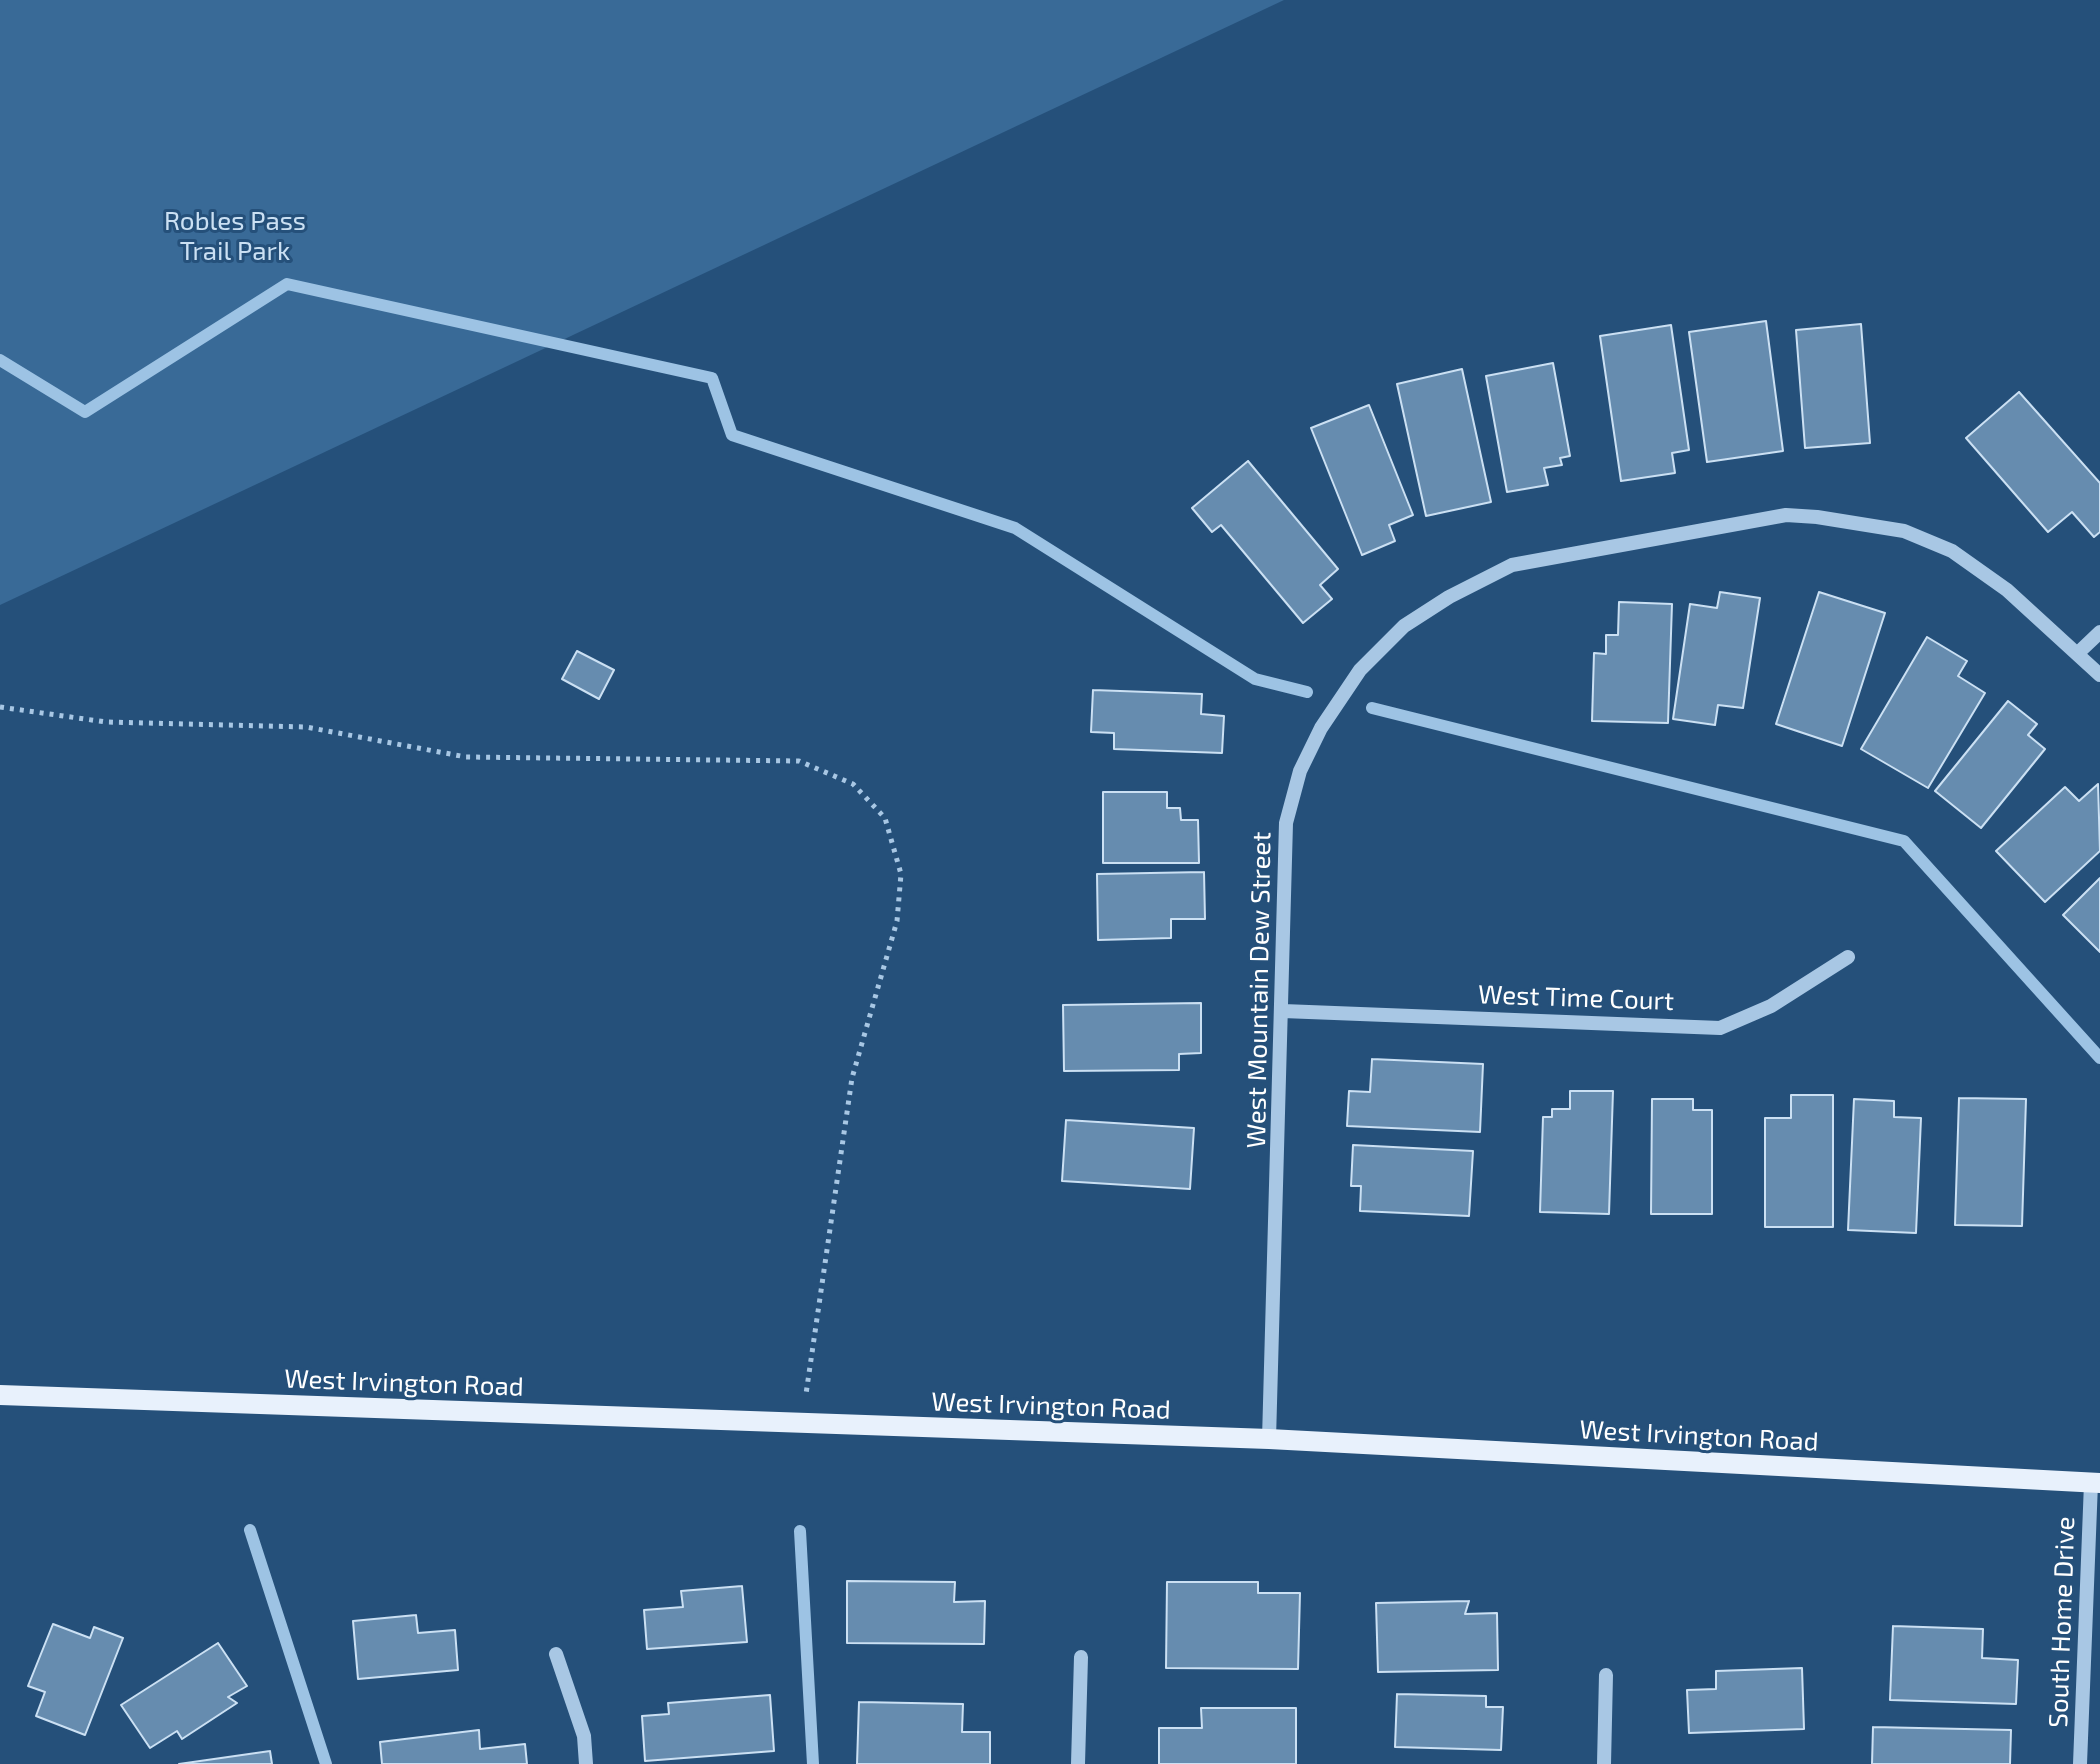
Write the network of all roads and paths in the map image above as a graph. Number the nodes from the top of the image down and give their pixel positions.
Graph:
1 (2100, 632) edge
2 (2078, 653) junction
3 (2100, 675) edge
4 (0, 707) edge
5 (1848, 957) dead end
6 (1283, 1011) junction
7 (0, 1395) edge
8 (802, 1423) junction
9 (1269, 1439) junction
10 (2096, 1483) edge
11 (556, 1654) dead end
12 (1081, 1657) dead end
13 (1606, 1675) dead end
14 (586, 1764) edge
15 (1078, 1764) edge
16 (1604, 1764) edge
17 (2080, 1764) edge

1 - 2 street
2 - 3 street, West Mountain Dew Street
2 - 6 street, West Mountain Dew Street
4 - 8 path
5 - 6 street, West Time Court
6 - 9 street, West Mountain Dew Street
7 - 8 main road, West Irvington Road
8 - 9 main road, West Irvington Road
9 - 10 main road, West Irvington Road
10 - 17 street, South Home Drive
11 - 14 street
12 - 15 street
13 - 16 street

